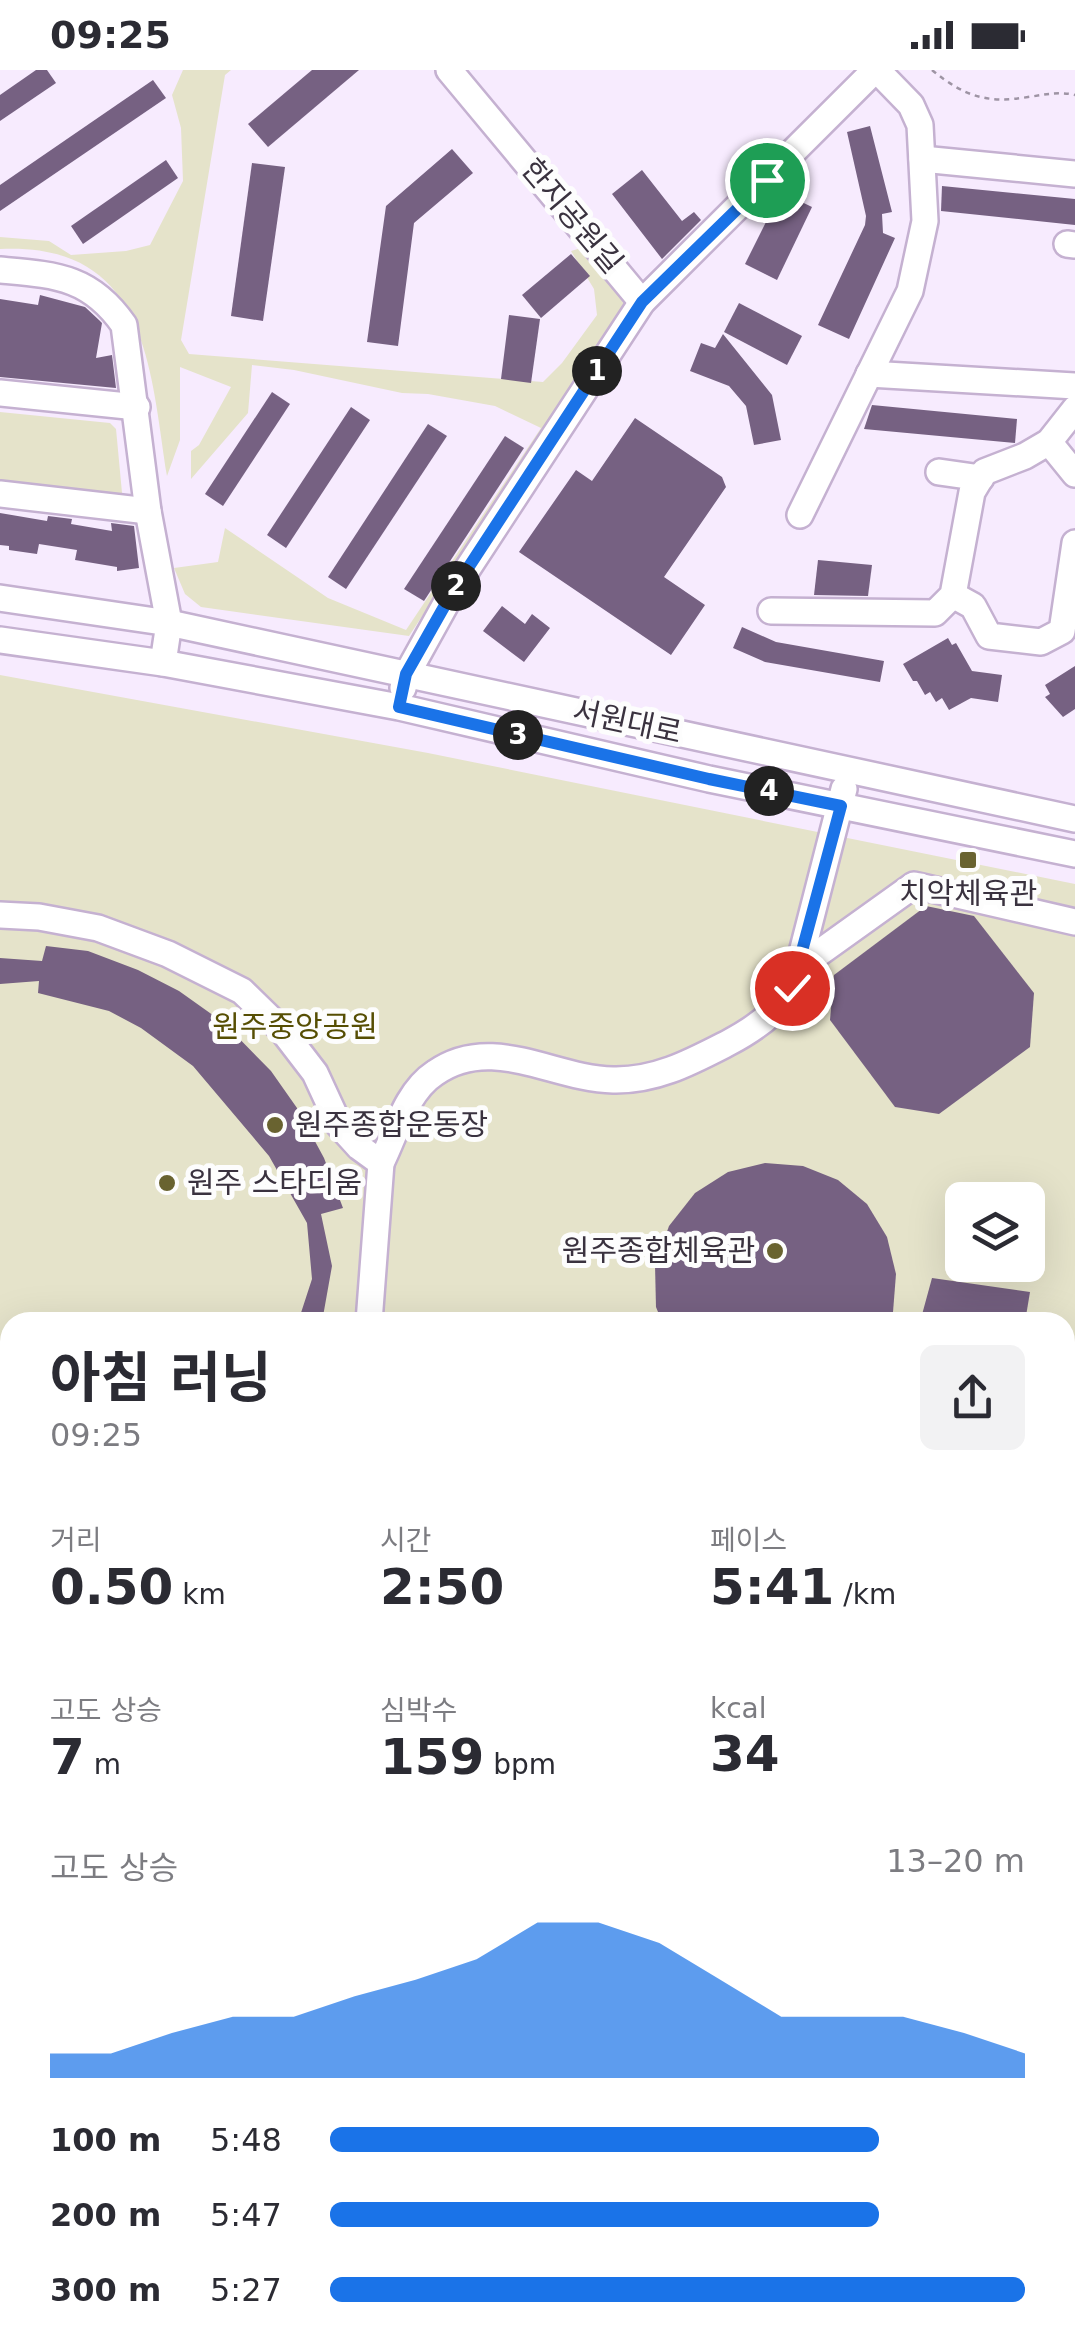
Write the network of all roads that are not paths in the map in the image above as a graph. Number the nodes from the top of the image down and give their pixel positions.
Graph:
1 (449, 70) edge
2 (876, 70) edge
3 (922, 159) junction
4 (1075, 174) edge
5 (0, 270) edge
6 (642, 302) junction
7 (869, 374) junction
8 (1075, 386) edge
9 (0, 393) edge
10 (137, 407) junction
11 (1075, 408) edge
12 (1049, 442) junction
13 (939, 472) dead end
14 (1075, 474) edge
15 (981, 478) junction
16 (0, 494) edge
17 (148, 511) junction
18 (800, 515) dead end
19 (1075, 543) edge
20 (953, 595) junction
21 (0, 598) edge
22 (771, 611) dead end
23 (170, 622) junction
24 (1069, 628) edge
25 (0, 640) edge
26 (163, 662) junction
27 (406, 674) junction
28 (399, 707) junction
29 (847, 770) junction
30 (841, 806) junction
31 (1075, 819) edge
32 (1075, 854) edge
33 (0, 915) edge
34 (1075, 922) edge
35 (798, 968) junction
36 (381, 1163) junction
37 (370, 1312) edge

1 - 6 street, 한지공원길
2 - 3 street
2 - 6 street
3 - 4 street
3 - 7 street
5 - 10 street
6 - 27 street, 한지공원길
7 - 8 street
7 - 18 street
9 - 10 street
10 - 17 street
11 - 12 street
12 - 14 street
12 - 15 street
13 - 15 street
15 - 20 street
16 - 17 street
17 - 23 street
19 - 24 street
20 - 22 street
20 - 24 street
21 - 23 street, 서원대로
23 - 26 street
23 - 27 street, 서원대로
25 - 26 street, 서원대로
26 - 28 street, 서원대로
27 - 28 street, 한지공원길
27 - 29 street, 서원대로
28 - 30 street, 서원대로
29 - 30 street
29 - 31 street, 서원대로
30 - 32 street, 서원대로
30 - 35 street
33 - 36 street
34 - 35 street
35 - 36 street
36 - 37 street

